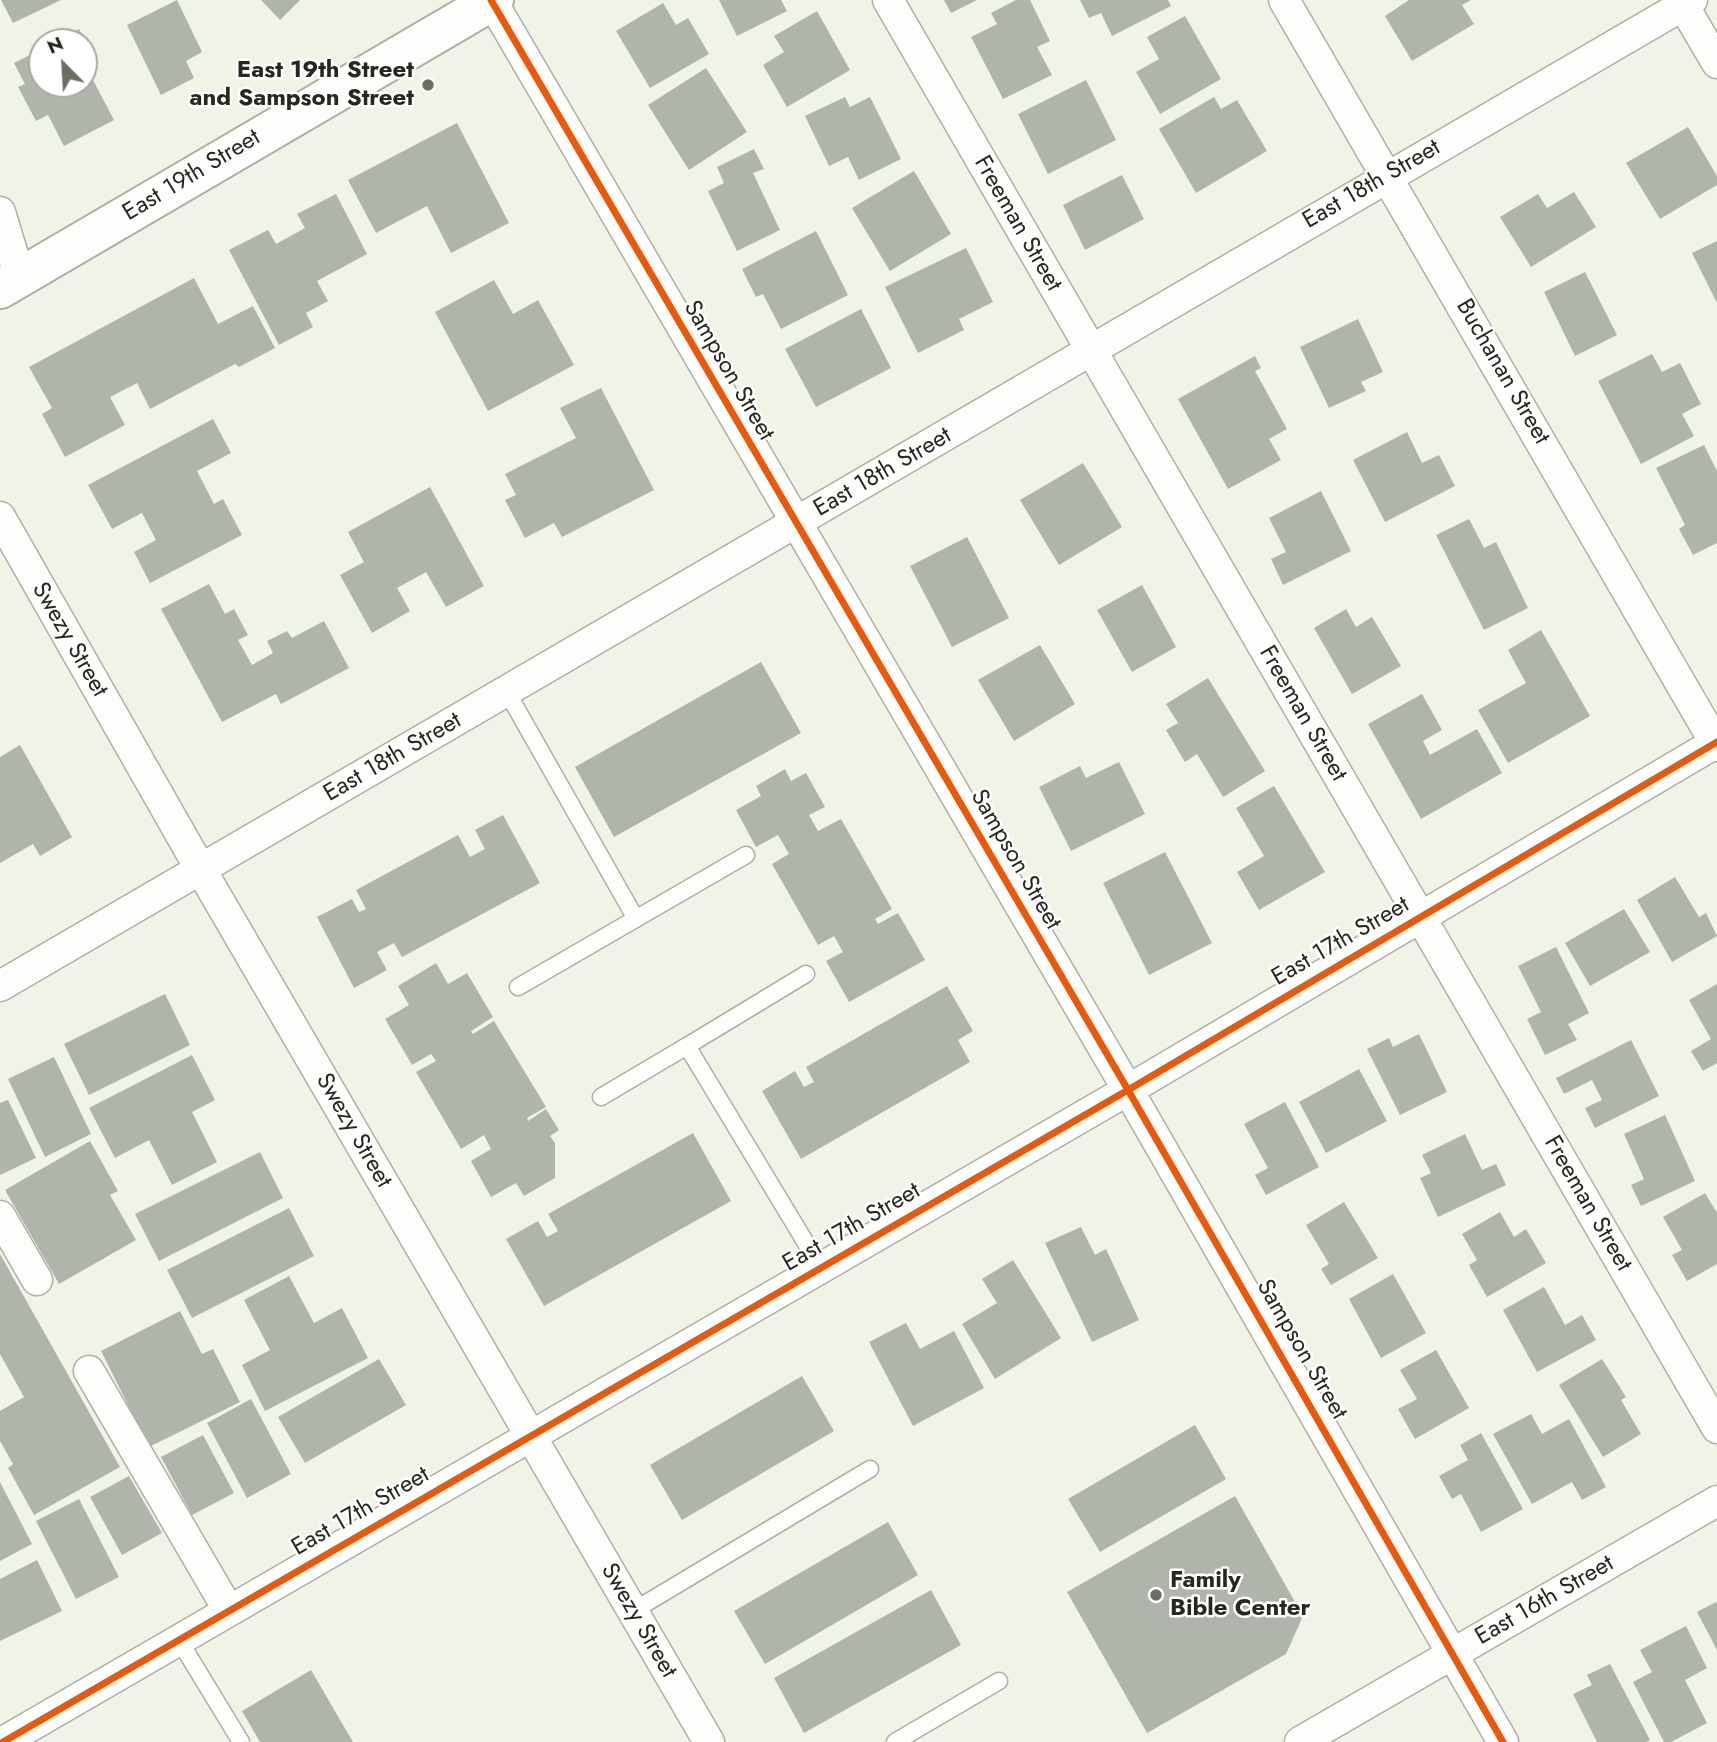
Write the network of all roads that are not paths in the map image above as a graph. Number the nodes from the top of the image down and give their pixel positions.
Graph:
1 (492, 0) edge
2 (888, 0) edge
3 (1284, 0) edge
4 (1685, 2) edge
5 (1717, 63) edge
6 (1388, 176) junction
7 (0, 212) edge
8 (10, 283) edge
9 (1090, 351) junction
10 (0, 517) edge
11 (795, 524) junction
12 (506, 692) junction
13 (1716, 744) edge
14 (746, 855) dead end
15 (201, 870) junction
16 (1420, 918) junction
17 (636, 919) junction
18 (806, 974) dead end
19 (0, 986) edge
20 (518, 987) dead end
21 (687, 1046) junction
22 (1128, 1090) junction
23 (601, 1097) dead end
24 (0, 1216) edge
25 (821, 1268) junction
26 (37, 1280) dead end
27 (89, 1371) dead end
28 (1717, 1428) edge
29 (531, 1436) junction
30 (870, 1469) dead end
31 (1717, 1501) edge
32 (229, 1611) junction
33 (633, 1611) junction
34 (179, 1640) junction
35 (1452, 1655) junction
36 (999, 1681) dead end
37 (237, 1741) edge
38 (3, 1742) edge
39 (709, 1742) edge
40 (895, 1742) edge
41 (1300, 1742) edge
42 (1503, 1742) edge

1 - 8 street, East 19th Street
1 - 11 street, Sampson Street
2 - 9 street, Freeman Street
3 - 6 street, Buchanan Street
4 - 5 street
4 - 6 street, East 18th Street
6 - 9 street, East 18th Street
6 - 13 street, Buchanan Street
7 - 8 street
9 - 11 street, East 18th Street
9 - 16 street, Freeman Street
10 - 15 street, Swezy Street
11 - 12 street, East 18th Street
11 - 22 street, Sampson Street
12 - 15 street, East 18th Street
12 - 17 lane
13 - 16 street, East 17th Street
14 - 17 lane
15 - 19 street, East 18th Street
15 - 29 street, Swezy Street
16 - 22 street, East 17th Street
16 - 28 street, Freeman Street
17 - 20 lane
18 - 21 lane
21 - 23 lane
21 - 25 lane
22 - 25 street, East 17th Street
22 - 35 street, Sampson Street
24 - 26 street
25 - 29 street, East 17th Street
27 - 32 street
29 - 32 street, East 17th Street
29 - 33 street, Swezy Street
30 - 33 lane
31 - 35 street, East 16th Street
32 - 34 street, East 17th Street
33 - 39 street, Swezy Street
34 - 37 lane
34 - 38 street, East 17th Street
35 - 41 street, East 16th Street
35 - 42 street, Sampson Street
36 - 40 lane

